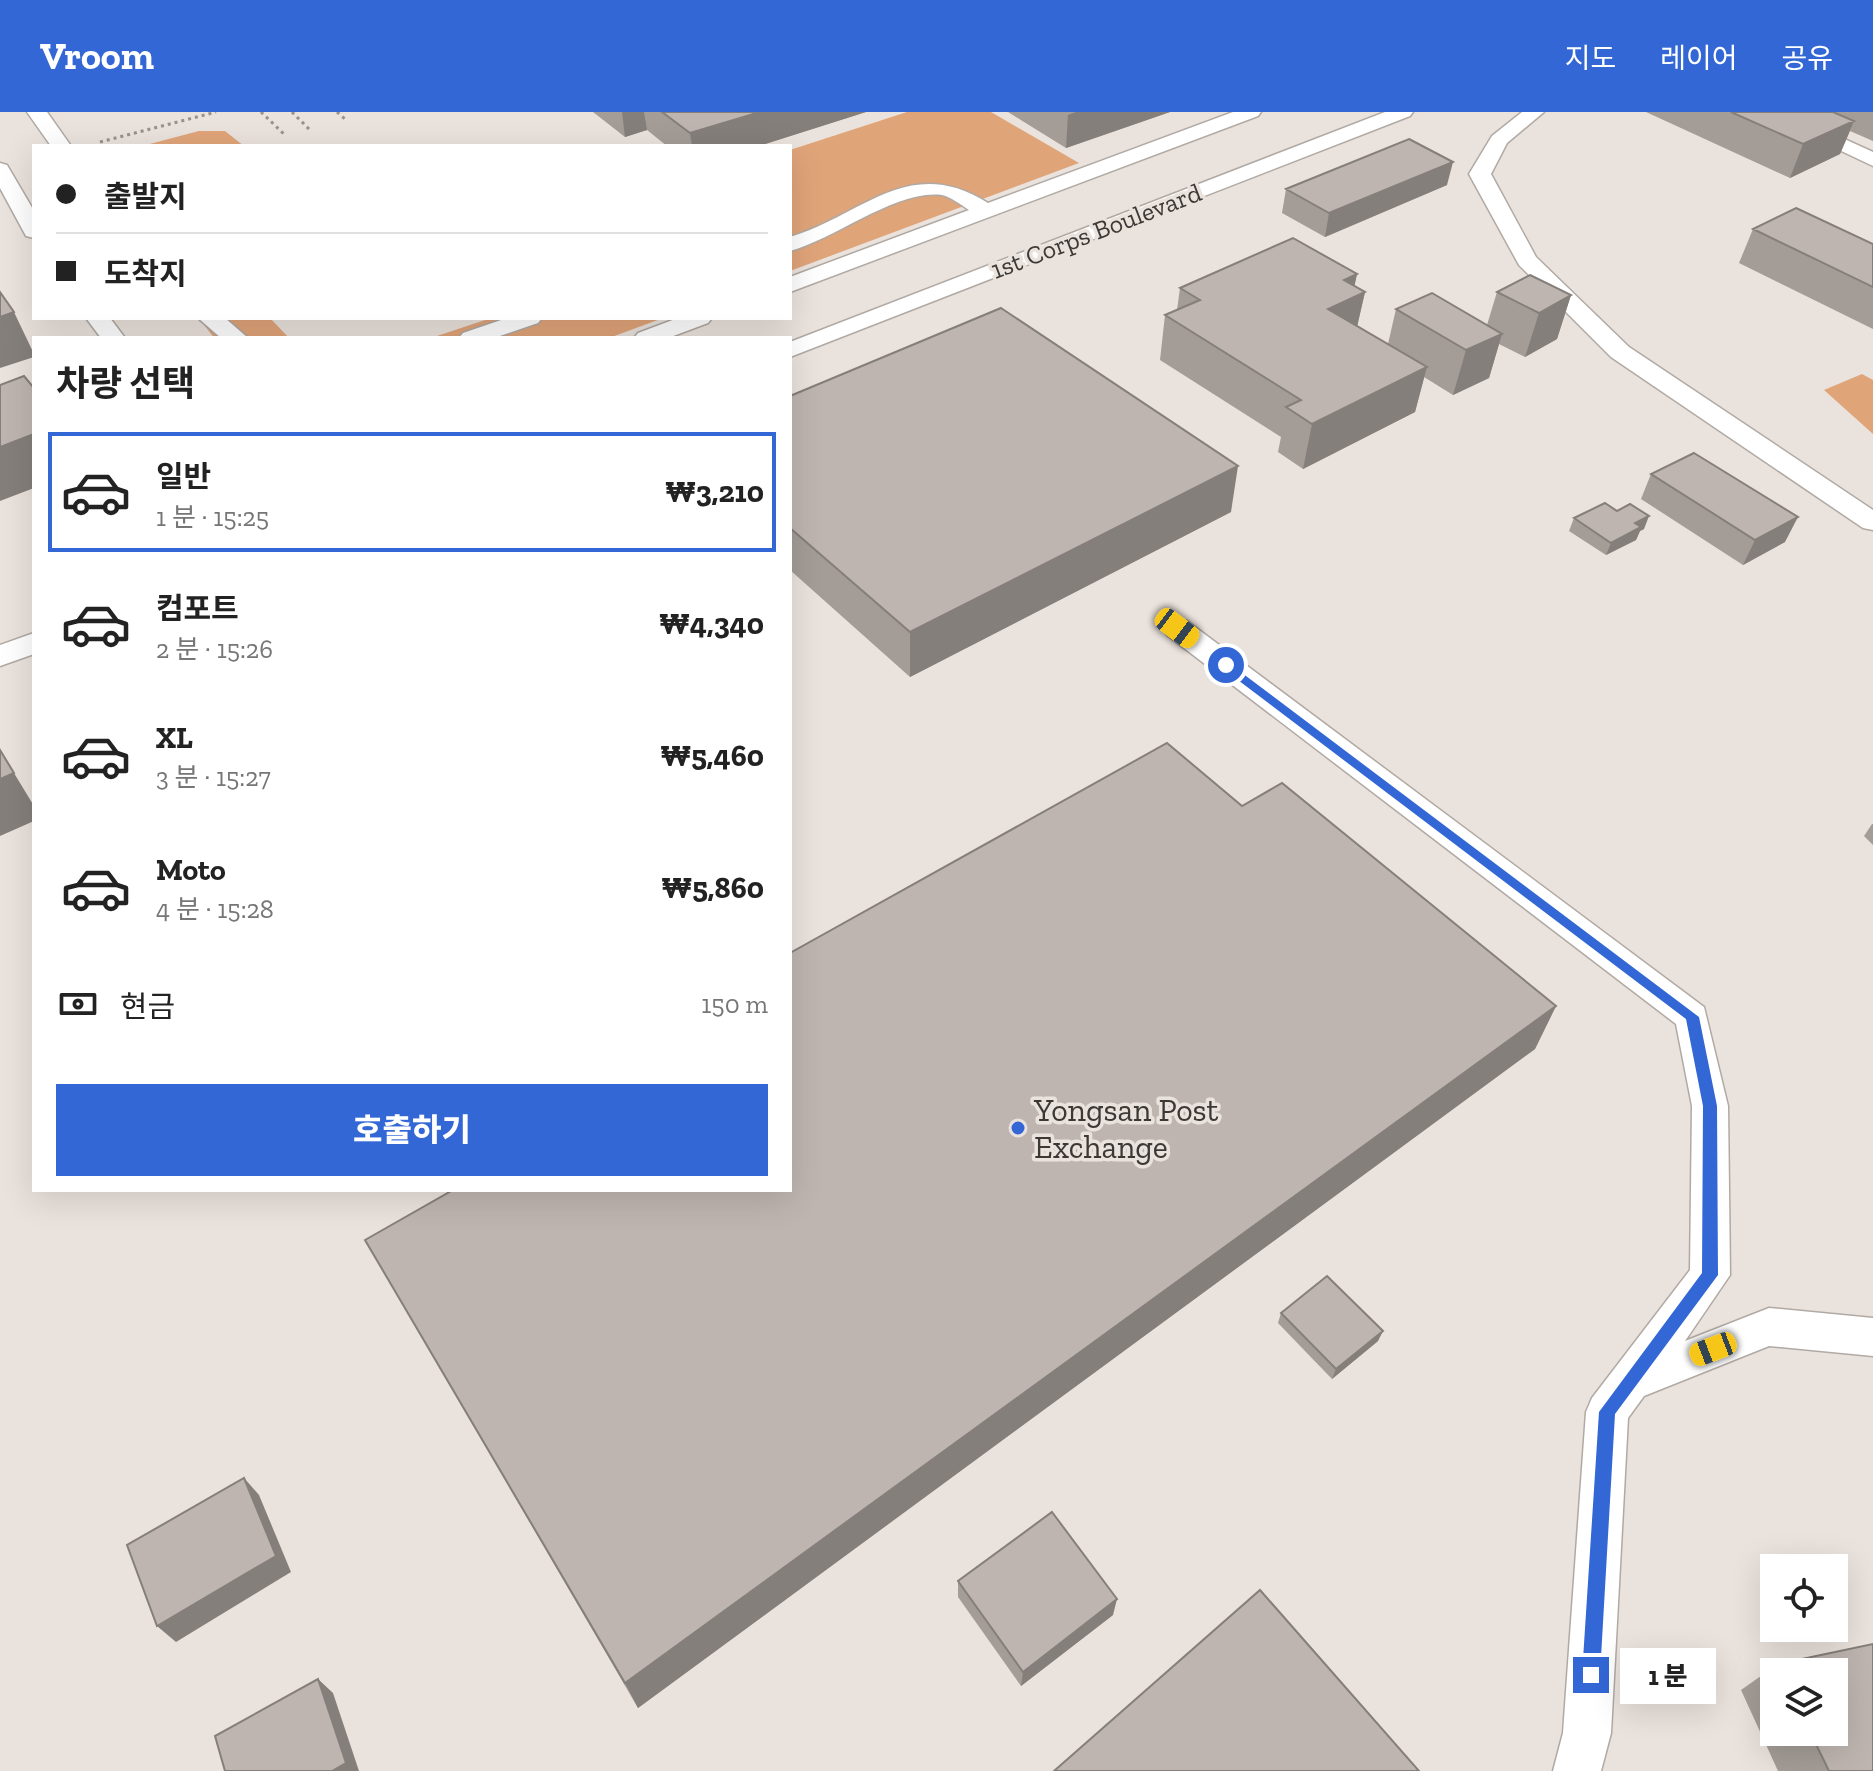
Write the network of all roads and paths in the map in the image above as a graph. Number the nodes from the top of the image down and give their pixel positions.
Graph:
1 (37, 112) edge
2 (216, 112) edge
3 (261, 112) edge
4 (292, 112) edge
5 (337, 112) edge
6 (1251, 112) edge
7 (1403, 112) edge
8 (1534, 112) edge
9 (1769, 112) edge
10 (345, 119) dead end
11 (309, 129) dead end
12 (286, 136) dead end
13 (98, 142) dead end
14 (60, 144) edge
15 (1873, 160) edge
16 (0, 169) edge
17 (987, 212) junction
18 (32, 227) edge
19 (792, 244) edge
20 (792, 284) edge
21 (213, 320) edge
22 (524, 320) edge
23 (695, 320) edge
24 (233, 336) edge
25 (477, 336) edge
26 (651, 336) edge
27 (792, 349) edge
28 (1873, 522) edge
29 (1177, 628) dead end
30 (32, 644) edge
31 (0, 656) edge
32 (1873, 1337) edge
33 (1629, 1382) junction
34 (1577, 1771) edge

1 - 14 lane
2 - 13 path
3 - 12 path
4 - 11 path
5 - 10 path
6 - 17 lane
7 - 27 lane, 1st Corps Boulevard
8 - 28 lane
9 - 15 lane
16 - 18 lane
17 - 19 lane
17 - 20 lane
21 - 24 lane
22 - 25 lane
23 - 26 lane
29 - 33 lane
30 - 31 lane
32 - 33 lane
33 - 34 lane

